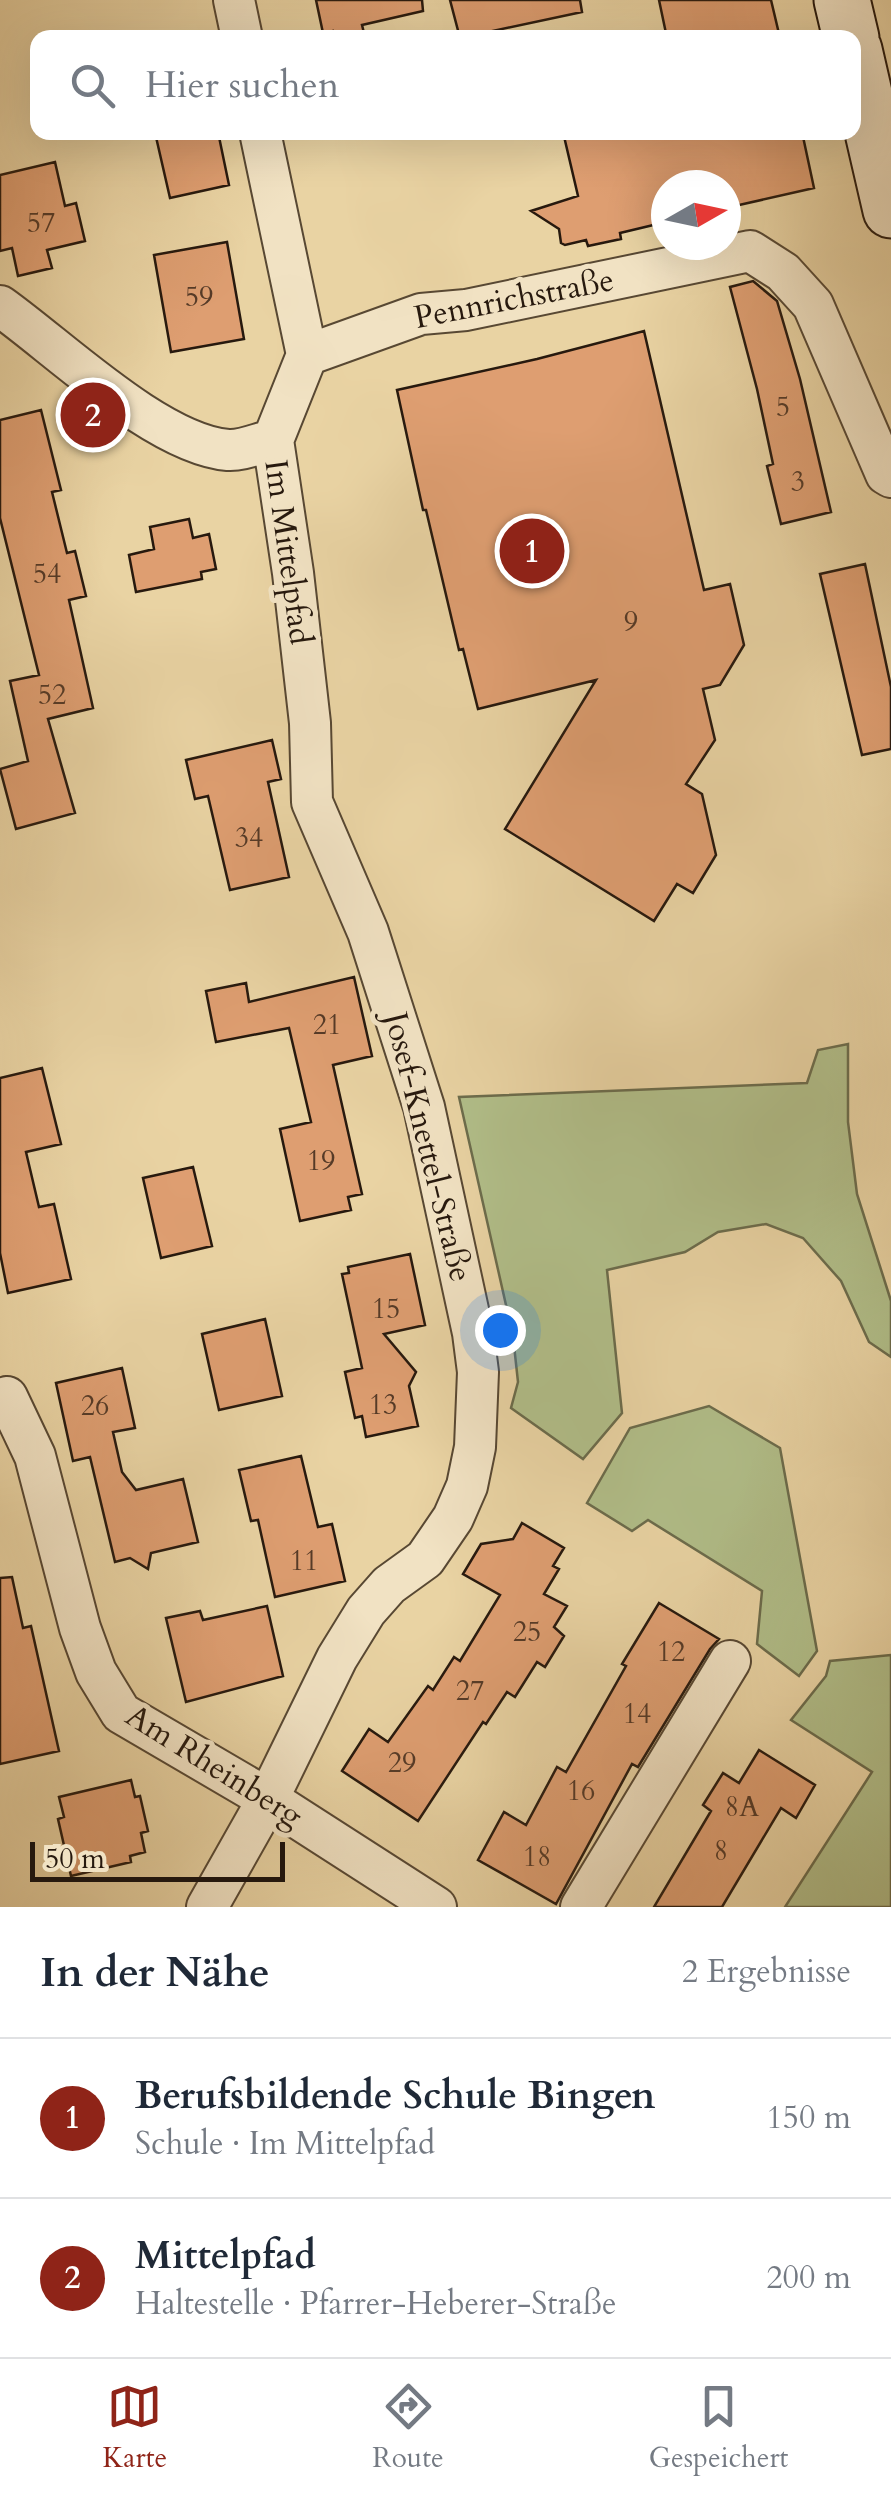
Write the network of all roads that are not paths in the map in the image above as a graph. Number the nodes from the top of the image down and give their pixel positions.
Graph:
1 (234, 0) edge
2 (842, 0) edge
3 (240, 30) edge
4 (848, 30) edge
5 (861, 80) edge
6 (262, 140) edge
7 (891, 210) edge
8 (0, 306) edge
9 (307, 355) junction
10 (273, 440) junction
11 (891, 477) edge
12 (312, 802) joint
13 (7, 1398) dead end
14 (730, 1661) dead end
15 (268, 1799) junction
16 (207, 1907) edge
17 (436, 1907) edge
18 (581, 1907) edge

1 - 3 street
2 - 4 main road
5 - 7 main road
6 - 9 street
8 - 10 street
9 - 10 street, Im Mittelpfad
9 - 11 street, Pennrichstraße
10 - 12 street, Im Mittelpfad
12 - 15 street, Josef-Knettel-Straße
13 - 15 street, Am Rheinberg
14 - 18 street
15 - 16 street, Josef-Knettel-Straße
15 - 17 street, Am Rheinberg

